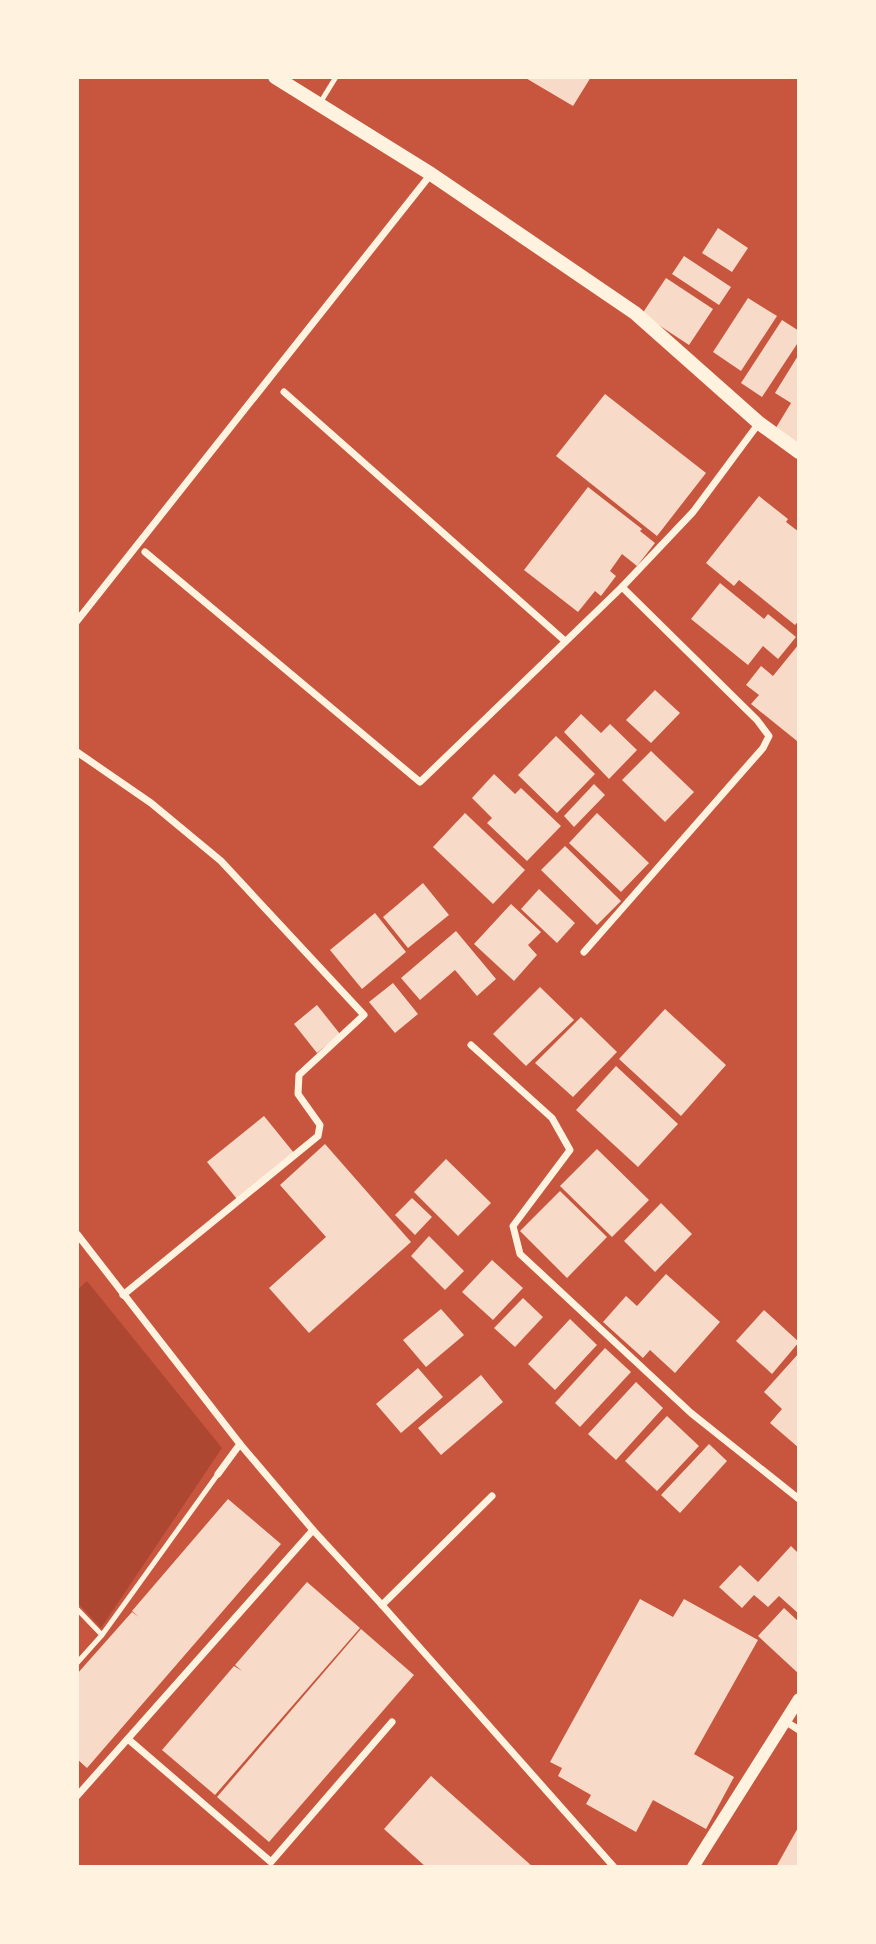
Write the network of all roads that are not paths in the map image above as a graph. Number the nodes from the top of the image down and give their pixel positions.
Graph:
1 (275, 77) edge
2 (336, 77) edge
3 (320, 103) junction
4 (430, 174) junction
5 (284, 392) dead end
6 (759, 423) junction
7 (799, 452) edge
8 (145, 552) dead end
9 (622, 587) junction
10 (77, 621) edge
11 (565, 641) junction
12 (77, 752) edge
13 (584, 952) dead end
14 (471, 1045) dead end
15 (77, 1234) edge
16 (124, 1295) junction
17 (240, 1444) junction
18 (218, 1474) joint
19 (492, 1496) dead end
20 (799, 1499) edge
21 (313, 1530) junction
22 (382, 1605) junction
23 (77, 1609) edge
24 (102, 1635) junction
25 (77, 1663) edge
26 (799, 1699) edge
27 (784, 1721) junction
28 (392, 1722) dead end
29 (799, 1730) edge
30 (128, 1740) junction
31 (77, 1796) edge
32 (614, 1867) edge
33 (693, 1867) edge

1 - 3 main road
2 - 3 lane
3 - 4 main road
4 - 6 main road
4 - 10 street
5 - 11 street
6 - 7 main road
6 - 9 street
8 - 11 street
9 - 11 street
9 - 13 street
12 - 16 street
14 - 20 street
15 - 16 street
16 - 17 street
17 - 18 street
17 - 21 street
18 - 24 lane
19 - 22 street
21 - 22 street
21 - 30 street
22 - 32 street
23 - 24 lane
24 - 25 lane
26 - 27 street
27 - 29 street
27 - 33 street
28 - 30 street
30 - 31 street

